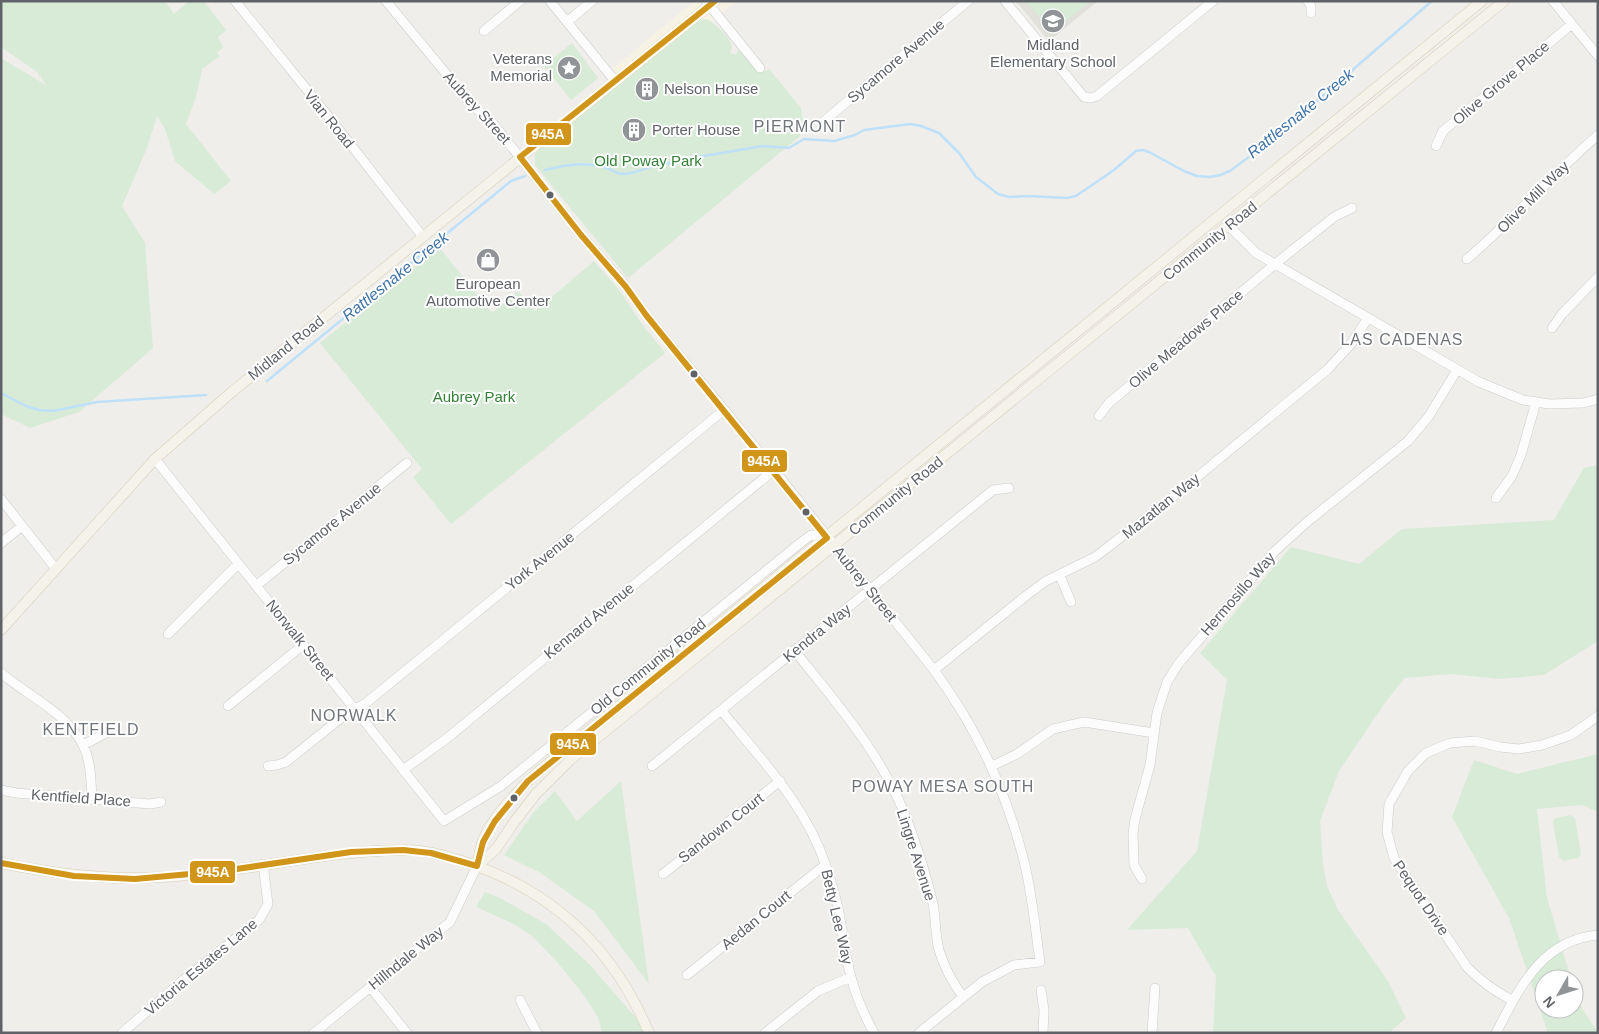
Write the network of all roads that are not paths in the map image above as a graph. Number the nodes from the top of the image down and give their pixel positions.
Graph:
1 (235, 1) edge
2 (386, 1) edge
3 (520, 1) edge
4 (550, 1) edge
5 (592, 1) edge
6 (968, 1) edge
7 (1005, 1) edge
8 (1213, 1) edge
9 (1308, 1) edge
10 (1482, 1) edge
11 (1504, 1) edge
12 (1553, 1) edge
13 (710, 3) edge
14 (1310, 13) dead end
15 (567, 22) junction
16 (1572, 24) junction
17 (484, 30) dead end
18 (1598, 56) edge
19 (760, 68) dead end
20 (614, 81) junction
21 (824, 121) dead end
22 (1598, 135) edge
23 (1436, 146) dead end
24 (520, 157) junction
25 (1271, 174) junction
26 (1352, 208) dead end
27 (1229, 226) junction
28 (423, 237) junction
29 (1467, 259) dead end
30 (1275, 264) junction
31 (1155, 269) junction
32 (1598, 277) edge
33 (1368, 318) junction
34 (1552, 328) dead end
35 (1458, 370) junction
36 (1598, 399) edge
37 (1536, 402) junction
38 (724, 410) junction
39 (1099, 416) dead end
40 (155, 460) junction
41 (408, 463) dead end
42 (774, 470) junction
43 (1009, 488) dead end
44 (1496, 498) dead end
45 (1, 500) edge
46 (22, 526) junction
47 (827, 538) junction
48 (1, 543) edge
49 (834, 546) junction
50 (238, 564) junction
51 (56, 569) junction
52 (1060, 576) junction
53 (256, 586) junction
54 (869, 590) junction
55 (1071, 602) dead end
56 (1, 630) edge
57 (168, 634) dead end
58 (303, 645) junction
59 (794, 650) junction
60 (934, 670) junction
61 (1, 673) edge
62 (228, 706) dead end
63 (355, 710) junction
64 (721, 710) junction
65 (1598, 716) edge
66 (106, 733) dead end
67 (1154, 733) junction
68 (83, 745) junction
69 (268, 766) dead end
70 (652, 766) dead end
71 (992, 766) junction
72 (403, 770) junction
73 (780, 782) junction
74 (1, 790) edge
75 (92, 799) junction
76 (161, 802) dead end
77 (444, 821) joint
78 (1, 863) edge
79 (263, 864) junction
80 (825, 865) junction
81 (477, 866) junction
82 (663, 874) dead end
83 (1142, 879) dead end
84 (1598, 935) edge
85 (687, 975) dead end
86 (851, 977) junction
87 (370, 987) junction
88 (1156, 988) dead end
89 (1042, 990) dead end
90 (963, 997) junction
91 (520, 1000) dead end
92 (1513, 1001) junction
93 (122, 1033) edge
94 (314, 1033) edge
95 (408, 1033) edge
96 (537, 1033) edge
97 (649, 1033) edge
98 (765, 1033) edge
99 (874, 1033) edge
100 (919, 1033) edge
101 (1042, 1033) edge
102 (1152, 1033) edge
103 (1496, 1033) edge

1 - 28 street, Vian Road
2 - 24 street, Aubrey Street
3 - 17 street
4 - 15 street
5 - 15 street
6 - 21 street, Sycamore Avenue
7 - 8 street
9 - 14 street
10 - 25 main road, Community Road
11 - 27 main road, Community Road
12 - 16 street
13 - 19 street
13 - 20 main road, Midland Road
15 - 20 street
16 - 18 street
16 - 23 street, Olive Grove Place
20 - 24 main road, Midland Road
22 - 29 street, Olive Mill Way
24 - 28 main road, Midland Road
24 - 38 street, Aubrey Street
25 - 27 main road
25 - 31 main road, Community Road
26 - 30 street, Olive Meadows Place
27 - 30 street
27 - 31 main road
27 - 49 main road, Community Road
28 - 40 main road, Midland Road
30 - 33 street
30 - 39 street, Olive Meadows Place
31 - 47 main road, Community Road
32 - 34 street
33 - 35 street
33 - 52 street, Mazatlan Way
35 - 37 street
35 - 67 street, Hermosillo Way
36 - 37 street
37 - 44 street
38 - 42 street, Aubrey Street
38 - 63 street, York Avenue
40 - 50 street, Norwalk Street
40 - 51 main road, Midland Road
41 - 53 street, Sycamore Avenue
42 - 47 street, Aubrey Street
42 - 72 street, Kennard Avenue
43 - 54 street, Kendra Way
45 - 46 street
46 - 48 street
46 - 51 street
47 - 49 street, Aubrey Street
47 - 77 street, Old Community Road
47 - 81 main road, Community Road
49 - 54 street, Aubrey Street
49 - 81 main road, Community Road
50 - 53 street, Norwalk Street
50 - 57 street
51 - 56 main road, Midland Road
52 - 55 street
52 - 60 street, Mazatlan Way
53 - 58 street, Norwalk Street
54 - 59 street, Kendra Way
54 - 60 street, Aubrey Street
58 - 62 street
58 - 63 street, Norwalk Street
59 - 64 street, Kendra Way
59 - 90 street, Lingre Avenue
60 - 71 street, Aubrey Street
61 - 68 street
63 - 69 street, York Avenue
63 - 72 street, Norwalk Street
64 - 70 street, Kendra Way
64 - 73 street, Betty Lee Way
65 - 92 street, Pequot Drive
66 - 68 street
67 - 71 street
67 - 83 street, Hermosillo Way
68 - 75 street
71 - 90 street, Aubrey Street
72 - 77 street, Norwalk Street
73 - 80 street, Betty Lee Way
73 - 82 street, Sandown Court
74 - 75 street, Kentfield Place
75 - 76 street, Kentfield Place
78 - 79 main road
79 - 81 main road
79 - 93 street, Victoria Estates Lane
80 - 85 street, Aedan Court
80 - 86 street, Betty Lee Way
81 - 87 street, Hillndale Way
81 - 97 main road
84 - 92 street
86 - 98 street
86 - 99 street, Betty Lee Way
87 - 94 street, Hillndale Way
87 - 95 street
88 - 102 street
89 - 101 street
90 - 100 street
91 - 96 street
92 - 103 street

